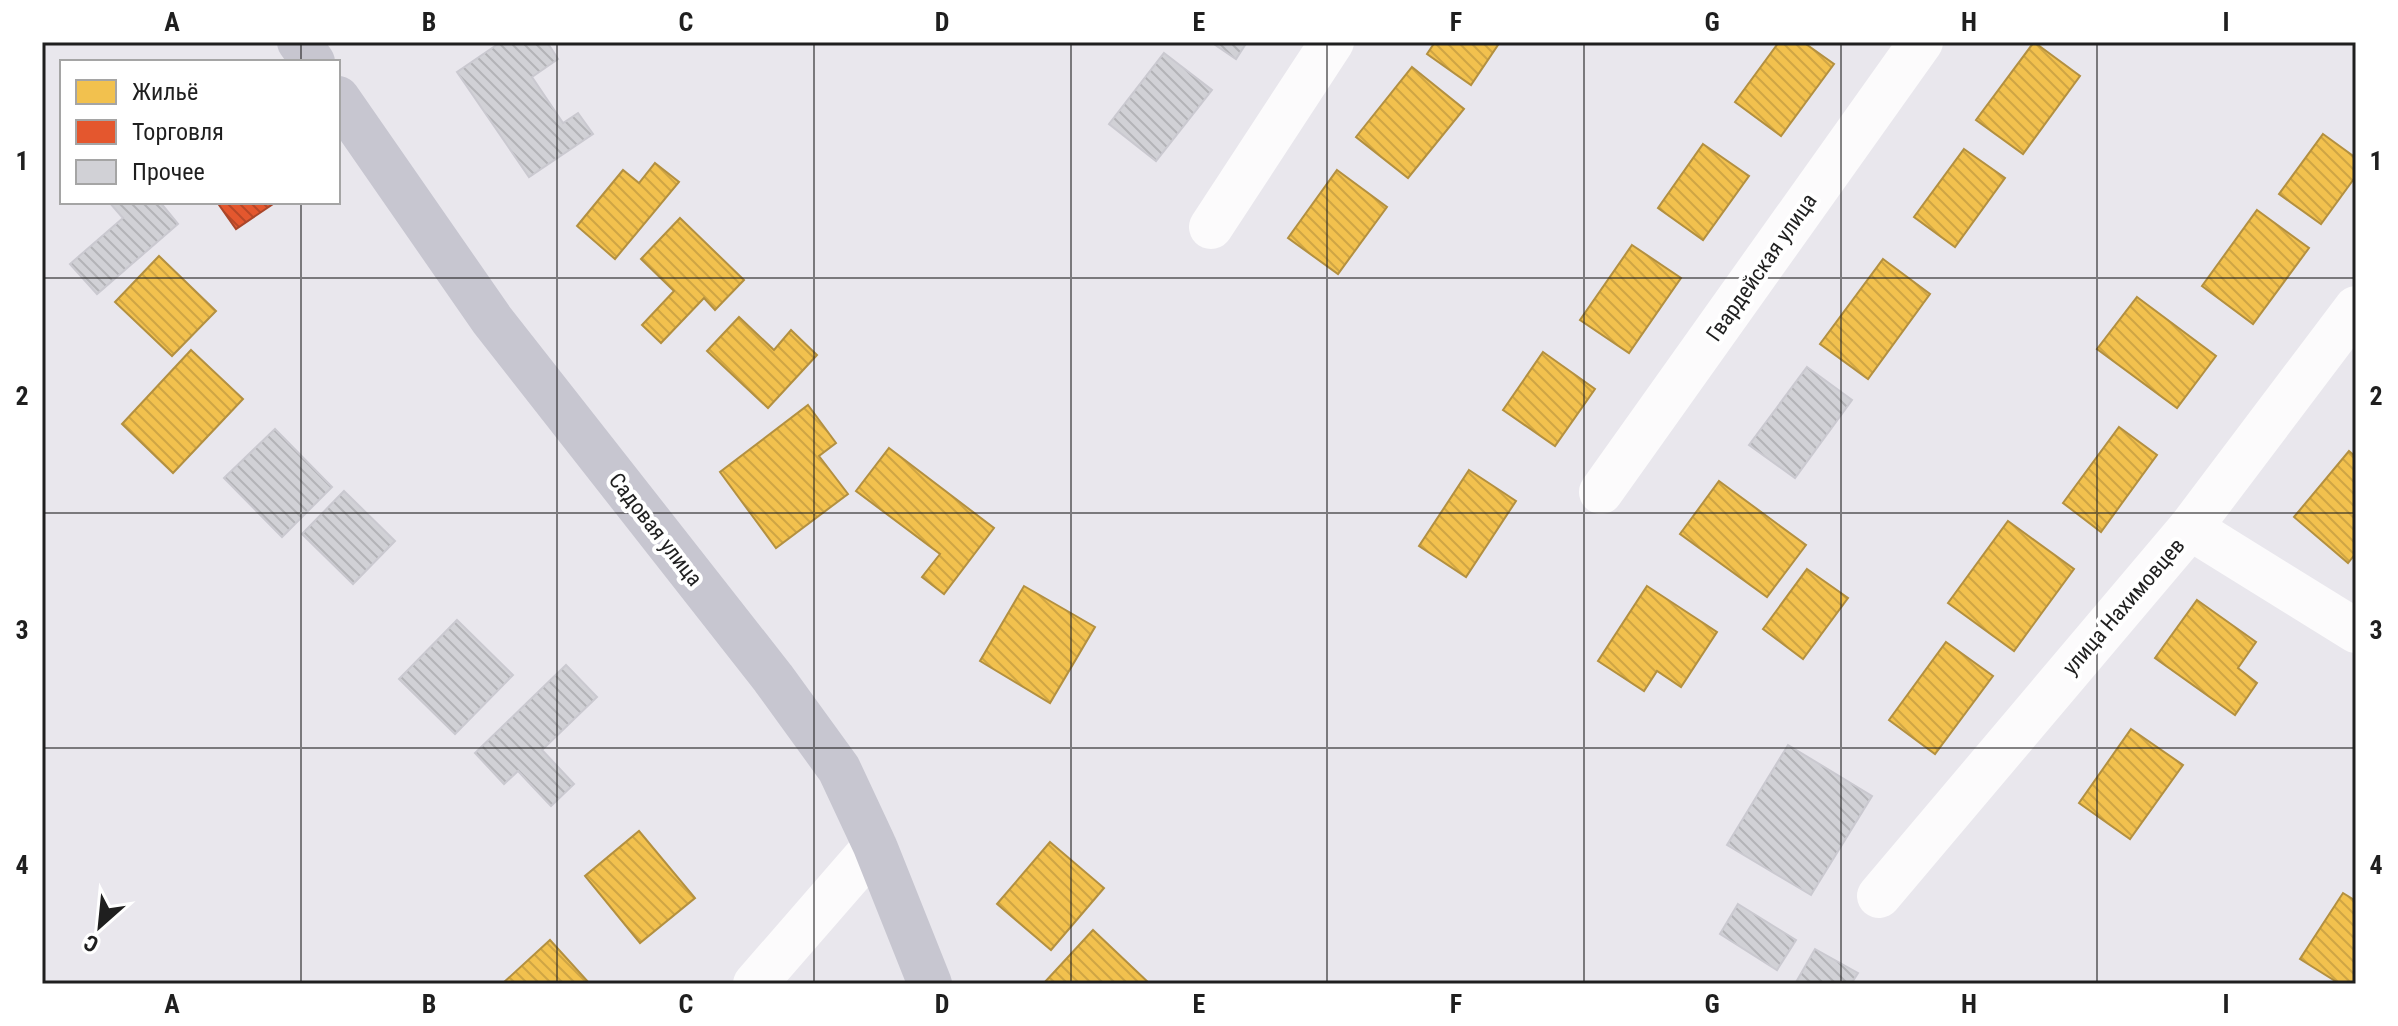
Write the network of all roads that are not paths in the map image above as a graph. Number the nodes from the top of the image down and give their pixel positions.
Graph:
1 (299, 42) edge
2 (1332, 42) edge
3 (1921, 42) edge
4 (312, 60) edge
5 (340, 101) edge
6 (1211, 227) dead end
7 (2356, 308) edge
8 (1601, 492) dead end
9 (2190, 528) junction
10 (2356, 631) edge
11 (875, 846) junction
12 (1879, 896) dead end
13 (755, 984) edge
14 (930, 984) edge

1 - 4 main road
2 - 6 street
3 - 8 street, Гвардейская улица
5 - 11 main road, Садовая улица
7 - 9 street, улица Нахимовцев
9 - 10 street
9 - 12 street, улица Нахимовцев
11 - 13 street
11 - 14 main road, Садовая улица

